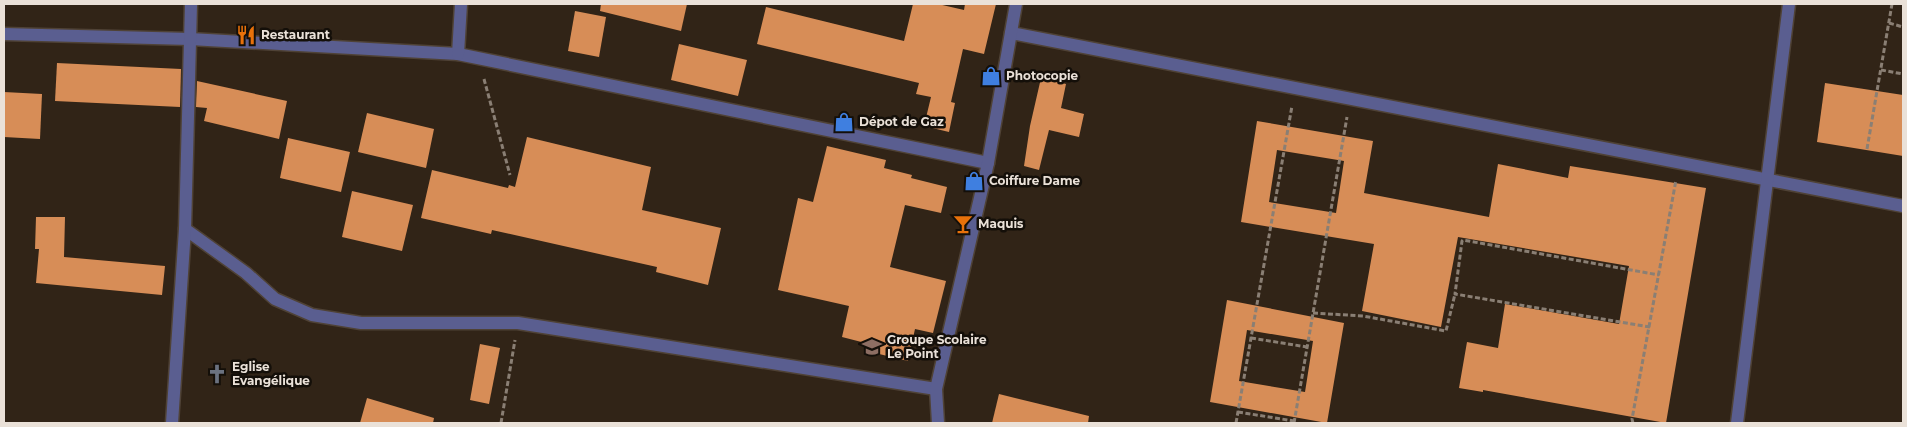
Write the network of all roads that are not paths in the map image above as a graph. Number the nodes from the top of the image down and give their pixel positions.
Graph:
1 (191, 4) edge
2 (461, 4) edge
3 (1016, 4) edge
4 (1790, 4) edge
5 (1011, 33) junction
6 (4, 34) edge
7 (190, 39) junction
8 (458, 54) junction
9 (988, 164) junction
10 (1767, 180) junction
11 (1903, 206) edge
12 (185, 229) junction
13 (936, 389) junction
14 (172, 423) edge
15 (938, 423) edge
16 (1737, 423) edge

1 - 7 street
2 - 8 street
3 - 5 street
4 - 10 street
5 - 9 street
5 - 10 street
6 - 7 street
7 - 8 street
7 - 12 street
8 - 9 street
9 - 13 street
10 - 11 street
10 - 16 street
12 - 13 street
12 - 14 street
13 - 15 street

